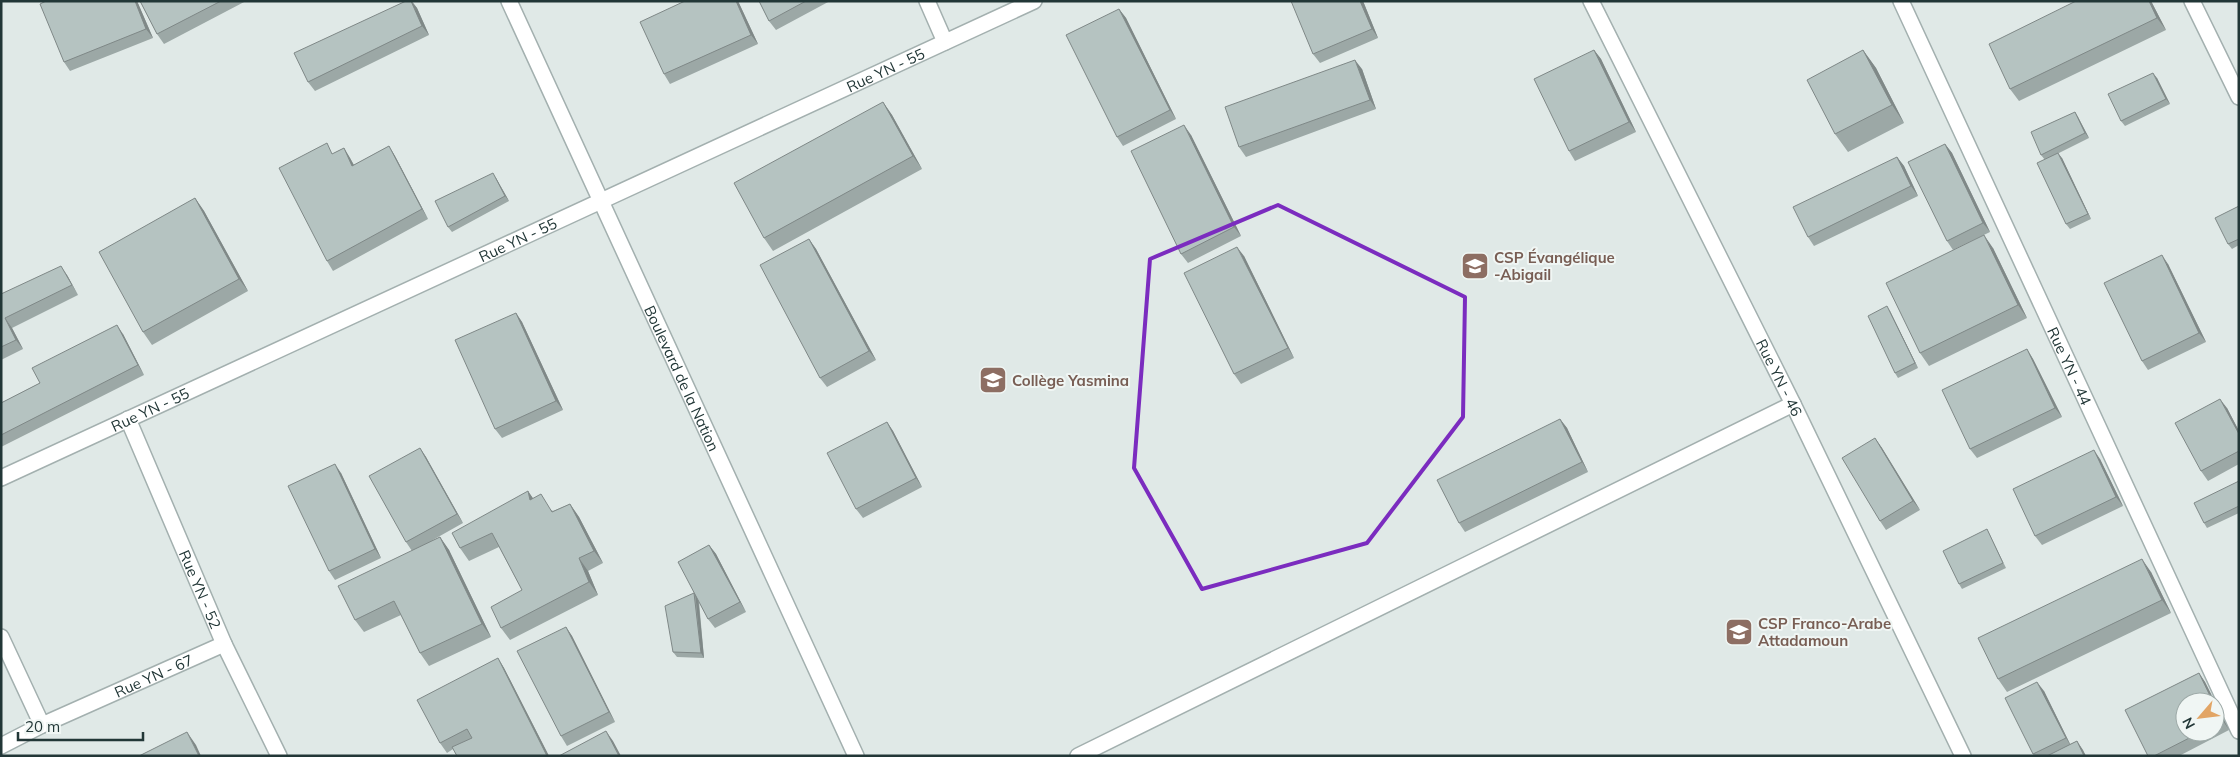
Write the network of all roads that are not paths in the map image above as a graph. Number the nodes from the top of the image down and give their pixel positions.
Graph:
1 (509, 1) edge
2 (927, 1) edge
3 (1034, 1) edge
4 (1591, 1) edge
5 (1901, 1) edge
6 (2192, 1) edge
7 (945, 42) junction
8 (2239, 97) edge
9 (601, 202) junction
10 (1793, 404) junction
11 (128, 419) junction
12 (1, 478) edge
13 (1, 637) edge
14 (224, 644) junction
15 (42, 725) junction
16 (2239, 731) edge
17 (1, 746) edge
18 (279, 756) edge
19 (856, 756) edge
20 (1078, 756) edge
21 (1963, 756) edge

1 - 9 street, Boulevard de la Nation
2 - 7 street
3 - 7 street, Rue YN - 55
4 - 10 street, Rue YN - 46
5 - 16 street, Rue YN - 44
6 - 8 street
7 - 9 street, Rue YN - 55
9 - 11 street, Rue YN - 55
9 - 19 street, Boulevard de la Nation
10 - 20 street
10 - 21 street, Rue YN - 46
11 - 12 street, Rue YN - 55
11 - 14 street, Rue YN - 52
13 - 15 street
14 - 15 street, Rue YN - 67
14 - 18 street, Rue YN - 52
15 - 17 street, Rue YN - 67

